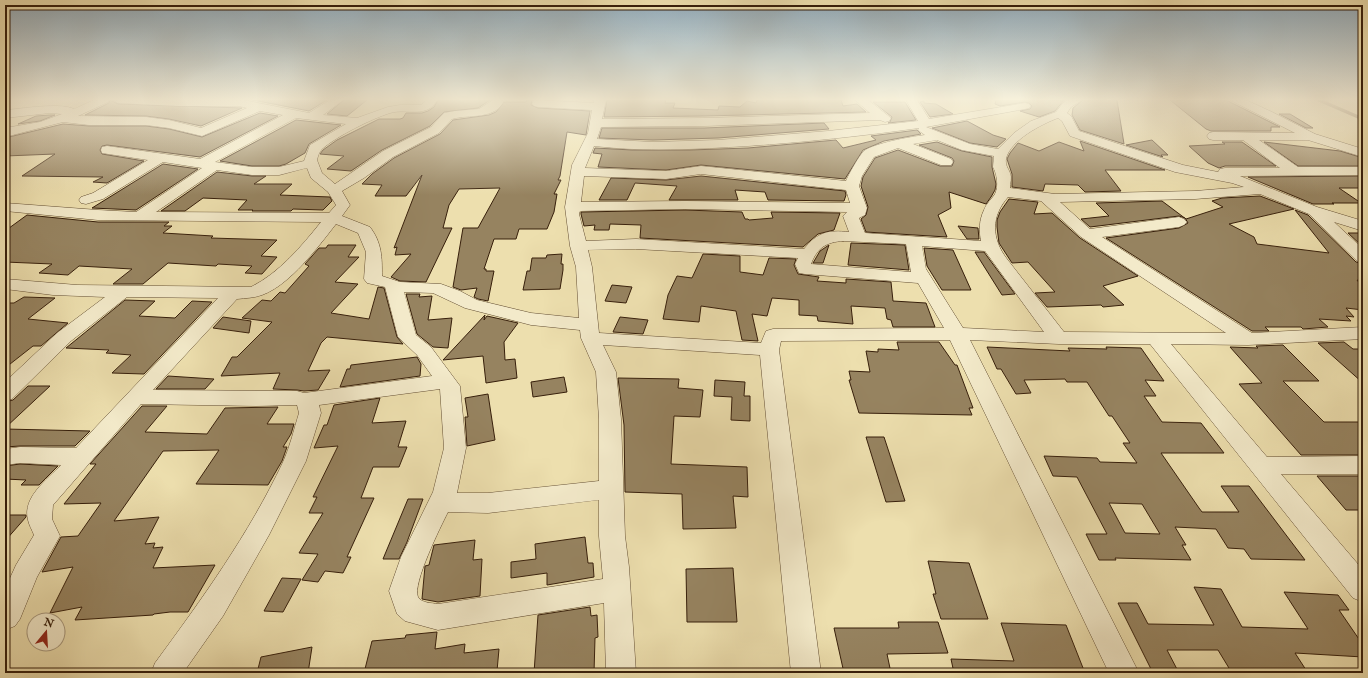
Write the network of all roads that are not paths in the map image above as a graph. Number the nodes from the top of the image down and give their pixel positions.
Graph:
1 (258, 132) edge
2 (342, 132) edge
3 (432, 132) edge
4 (594, 132) edge
5 (705, 132) edge
6 (860, 132) edge
7 (930, 132) edge
8 (1021, 132) edge
9 (1073, 132) edge
10 (1301, 132) edge
11 (936, 136) junction
12 (1213, 136) dead end
13 (1245, 136) junction
14 (1311, 137) junction
15 (589, 142) junction
16 (898, 143) junction
17 (707, 144) junction
18 (107, 150) dead end
19 (1363, 153) edge
20 (1002, 154) junction
21 (161, 158) junction
22 (946, 162) dead end
23 (312, 163) junction
24 (208, 165) junction
25 (1294, 171) junction
26 (1363, 171) edge
27 (578, 172) junction
28 (1223, 177) junction
29 (852, 186) junction
30 (334, 190) junction
31 (1262, 191) junction
32 (1003, 192) junction
33 (1046, 198) junction
34 (86, 200) dead end
35 (5, 207) edge
36 (572, 207) junction
37 (860, 208) junction
38 (1312, 210) junction
39 (140, 216) junction
40 (333, 218) junction
41 (1179, 222) dead end
42 (1363, 226) edge
43 (1087, 234) junction
44 (859, 236) junction
45 (913, 240) junction
46 (578, 246) junction
47 (991, 247) junction
48 (808, 254) junction
49 (1363, 258) edge
50 (923, 278) junction
51 (5, 284) edge
52 (394, 287) junction
53 (122, 292) junction
54 (234, 292) junction
55 (589, 332) junction
56 (1363, 333) edge
57 (957, 334) junction
58 (1059, 338) junction
59 (1155, 338) junction
60 (1248, 339) junction
61 (768, 350) junction
62 (446, 381) junction
63 (5, 394) edge
64 (135, 397) junction
65 (304, 400) junction
66 (5, 457) edge
67 (81, 457) junction
68 (1260, 466) junction
69 (1363, 466) edge
70 (612, 489) junction
71 (441, 502) junction
72 (617, 589) junction
73 (1363, 590) edge
74 (5, 617) edge
75 (166, 673) edge
76 (621, 673) edge
77 (806, 673) edge
78 (1124, 673) edge

1 - 24 street
2 - 23 street
3 - 30 street
4 - 15 street
5 - 17 street
6 - 17 street
7 - 11 street
8 - 20 street
9 - 28 street
10 - 14 street
11 - 16 street
11 - 20 street
12 - 13 street
13 - 14 street
13 - 25 street
14 - 19 street
15 - 17 street
15 - 27 street
16 - 22 street
16 - 29 street
18 - 21 street
20 - 32 street
21 - 24 street
21 - 34 street
23 - 24 street
23 - 30 street
24 - 39 street
25 - 26 street
25 - 28 street
27 - 29 street
27 - 36 street
28 - 31 street
29 - 37 street
30 - 40 street
31 - 33 street
31 - 38 street
32 - 33 street
32 - 47 street
33 - 43 street
35 - 39 street
36 - 37 street
36 - 46 street
37 - 44 street
38 - 42 street
38 - 49 street
39 - 40 street
40 - 52 street
40 - 54 street
41 - 43 street
43 - 60 street
44 - 45 street
44 - 48 street
45 - 47 street
45 - 50 street
46 - 48 street
46 - 55 street
47 - 58 street
48 - 50 street
50 - 57 street
51 - 53 street
52 - 55 street
52 - 62 street
53 - 54 street
53 - 63 street
54 - 64 street
55 - 61 street
55 - 70 street
56 - 60 street
57 - 58 street
57 - 61 street
57 - 78 street
58 - 59 street
59 - 60 street
59 - 68 street
61 - 77 street
62 - 65 street
62 - 71 street
64 - 65 street
64 - 67 street
65 - 75 street
66 - 67 street
67 - 74 street
68 - 69 street
68 - 73 street
70 - 71 street
70 - 72 street
71 - 72 street
72 - 76 street

